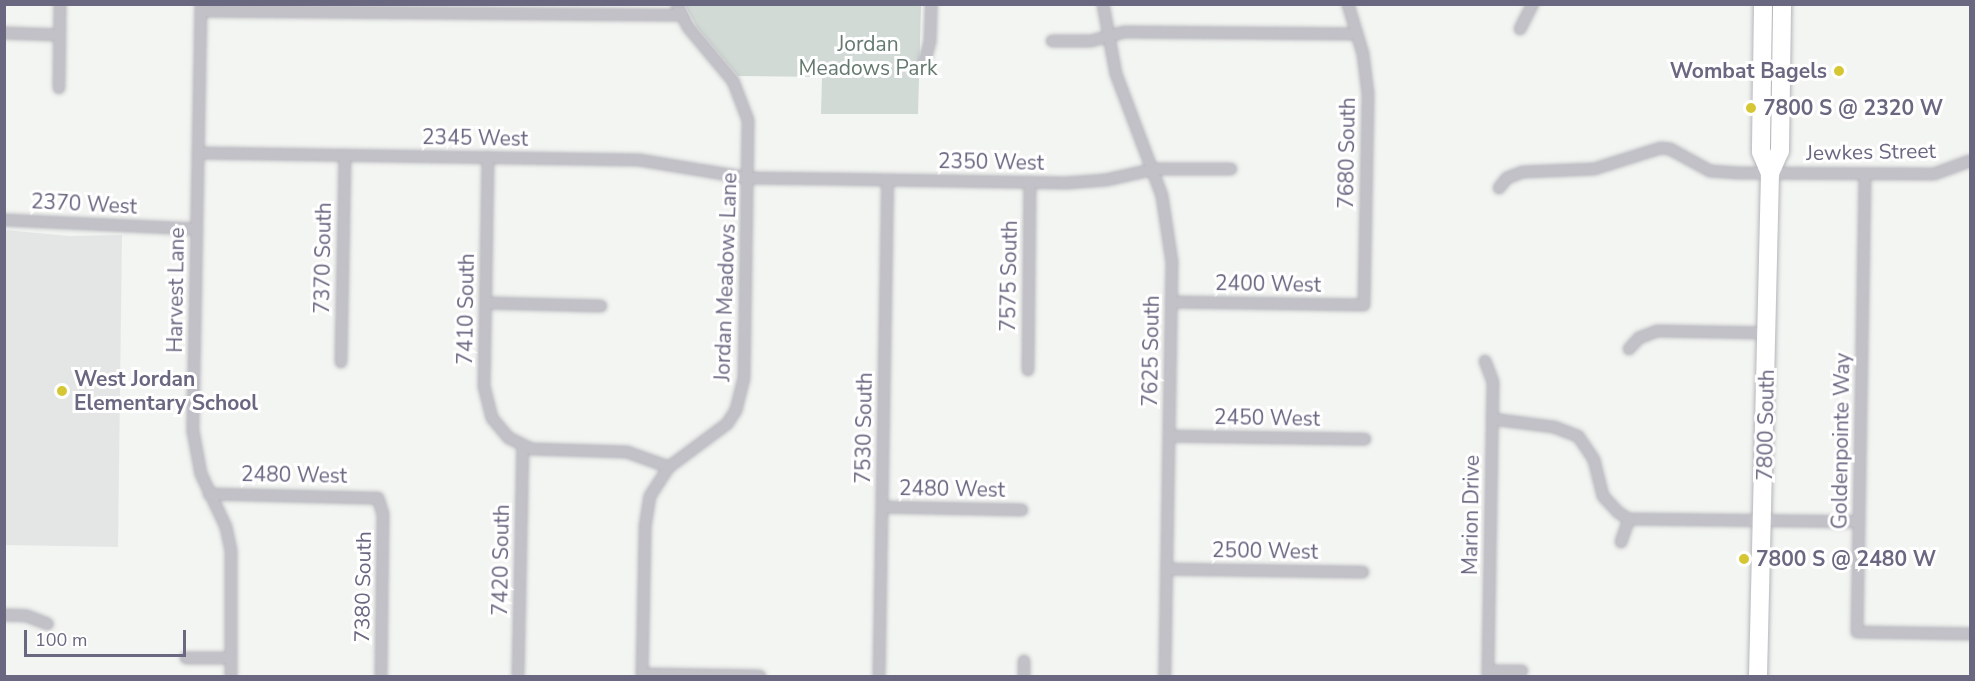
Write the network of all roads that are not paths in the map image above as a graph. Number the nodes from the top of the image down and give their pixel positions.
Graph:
1 (60, 4) edge
2 (931, 4) edge
3 (1103, 4) edge
4 (1348, 4) edge
5 (1533, 4) edge
6 (1764, 4) edge
7 (1782, 4) edge
8 (201, 8) edge
9 (679, 10) edge
10 (1520, 29) dead end
11 (4, 33) edge
12 (1357, 34) junction
13 (59, 35) junction
14 (1108, 37) junction
15 (1052, 41) dead end
16 (924, 64) dead end
17 (59, 87) dead end
18 (198, 153) junction
19 (345, 155) junction
20 (488, 157) junction
21 (1971, 161) edge
22 (1155, 169) junction
23 (1231, 169) dead end
24 (1770, 173) junction
25 (1865, 174) junction
26 (748, 178) junction
27 (888, 180) junction
28 (1030, 182) junction
29 (1499, 188) dead end
30 (4, 220) edge
31 (197, 229) junction
32 (1171, 302) junction
33 (486, 303) junction
34 (1364, 305) joint
35 (601, 306) dead end
36 (1767, 333) junction
37 (1629, 349) dead end
38 (1485, 361) dead end
39 (341, 362) dead end
40 (1028, 370) dead end
41 (1492, 419) junction
42 (1169, 436) junction
43 (1365, 439) dead end
44 (523, 445) junction
45 (669, 467) junction
46 (209, 494) junction
47 (378, 498) joint
48 (882, 507) junction
49 (1022, 510) dead end
50 (1629, 519) junction
51 (1764, 521) junction
52 (1859, 522) junction
53 (1621, 542) dead end
54 (1167, 569) junction
55 (1363, 572) dead end
56 (4, 615) edge
57 (48, 624) dead end
58 (1971, 634) edge
59 (186, 658) dead end
60 (231, 658) junction
61 (1024, 661) dead end
62 (1522, 671) dead end
63 (1488, 674) edge
64 (231, 676) edge
65 (381, 676) edge
66 (518, 676) edge
67 (642, 676) edge
68 (760, 676) edge
69 (879, 676) edge
70 (1024, 676) edge
71 (1165, 676) edge
72 (1758, 676) edge

1 - 13 street
2 - 16 street
3 - 14 street, 7625 South
4 - 12 street, 7680 South
5 - 10 street
6 - 24 main road, 7800 South
7 - 24 main road, 7800 South
8 - 9 street
8 - 18 street, Harvest Lane
9 - 26 street, Jordan Meadows Lane
11 - 13 street
12 - 14 street
12 - 34 street, 7680 South
13 - 17 street
14 - 15 street
14 - 22 street, 7625 South
18 - 19 street, 2345 West
18 - 31 street, Harvest Lane
19 - 20 street, 2345 West
19 - 39 street, 7370 South
20 - 26 street, 2345 West
20 - 33 street, 7410 South
21 - 25 street, Jewkes Street
22 - 23 street, 2350 West
22 - 28 street, 2350 West
22 - 32 street, 7625 South
24 - 25 street, Jewkes Street
24 - 29 street, Jewkes Street
24 - 36 main road, 7800 South
25 - 52 street, Goldenpointe Way
26 - 27 street, 2350 West
26 - 45 street, Jordan Meadows Lane
27 - 28 street, 2350 West
27 - 48 street, 7530 South
28 - 40 street, 7575 South
30 - 31 street, 2370 West
31 - 46 street, Harvest Lane
32 - 34 street, 2400 West
32 - 42 street, 7625 South
33 - 35 street
33 - 44 street, 7410 South
36 - 37 street
36 - 51 main road, 7800 South
38 - 41 street, Marion Drive
41 - 50 street
41 - 63 street, Marion Drive
42 - 43 street, 2450 West
42 - 54 street, 7625 South
44 - 45 street
44 - 66 street, 7420 South
45 - 67 street, Jordan Meadows Lane
46 - 47 street, 2480 West
46 - 60 street, Harvest Lane
47 - 65 street, 7380 South
48 - 49 street, 2480 West
48 - 69 street, 7530 South
50 - 51 street
50 - 53 street
51 - 52 street
51 - 72 main road, 7800 South
52 - 58 street, Goldenpointe Way
54 - 55 street, 2500 West
54 - 71 street, 7625 South
56 - 57 street
59 - 60 street
60 - 64 street, Harvest Lane
61 - 70 street
62 - 63 street, Marion Drive
67 - 68 street

